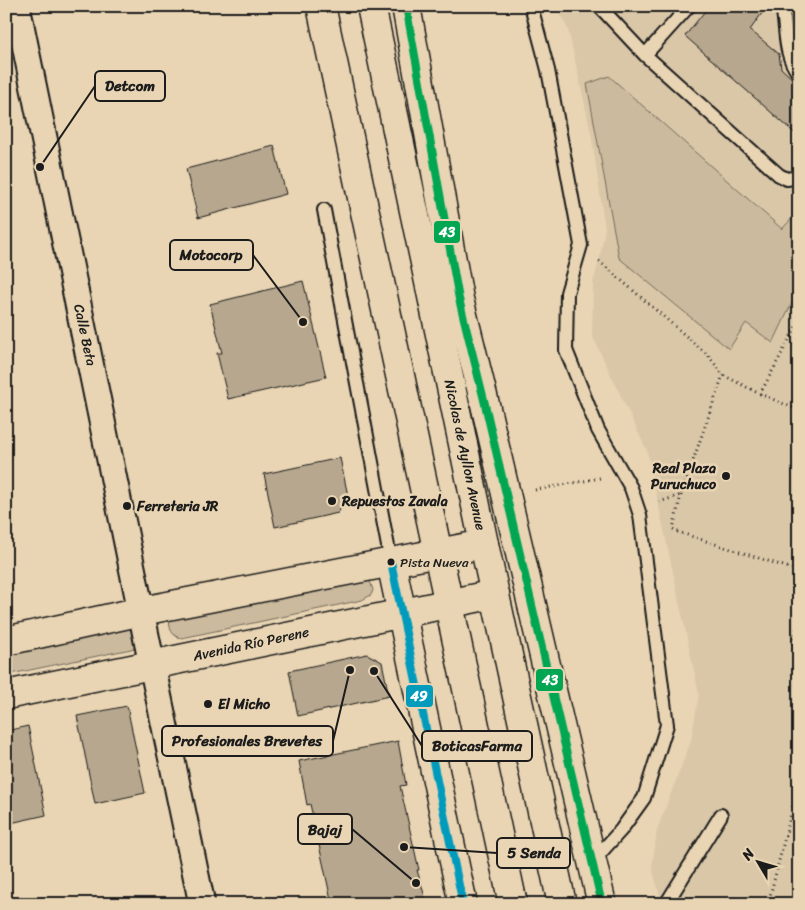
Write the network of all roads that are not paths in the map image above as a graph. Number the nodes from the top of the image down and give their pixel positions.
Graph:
1 (17, 6) edge
2 (321, 6) edge
3 (371, 6) edge
4 (406, 6) edge
5 (531, 6) edge
6 (599, 6) edge
7 (688, 6) edge
8 (782, 6) edge
9 (644, 55) junction
10 (799, 74) edge
11 (799, 177) edge
12 (324, 210) dead end
13 (484, 544) junction
14 (438, 551) junction
15 (390, 562) junction
16 (495, 594) junction
17 (448, 602) junction
18 (142, 611) junction
19 (402, 613) junction
20 (6, 641) edge
21 (152, 665) junction
22 (6, 695) edge
23 (721, 815) dead end
24 (593, 862) junction
25 (563, 899) edge
26 (202, 904) edge
27 (463, 904) edge
28 (513, 904) edge
29 (602, 904) edge
30 (666, 904) edge

1 - 18 street, Calle Beta
2 - 14 street
3 - 13 street, Nicolas de Ayllon Avenue
4 - 24 street
5 - 24 lane
6 - 9 lane
7 - 9 lane
8 - 10 lane
9 - 11 lane
12 - 15 lane
13 - 14 street
13 - 16 street, Nicolas de Ayllon Avenue
14 - 15 street
14 - 17 street
15 - 18 street
15 - 19 street
16 - 17 street, Avenida Río Perene
16 - 25 street, Nicolas de Ayllon Avenue
17 - 19 street, Avenida Río Perene
17 - 28 street
18 - 20 street
18 - 21 street, Calle Beta
19 - 21 street, Avenida Río Perene
19 - 27 street
21 - 22 street, Avenida Río Perene
21 - 26 street, Calle Beta
23 - 30 lane
24 - 29 street

